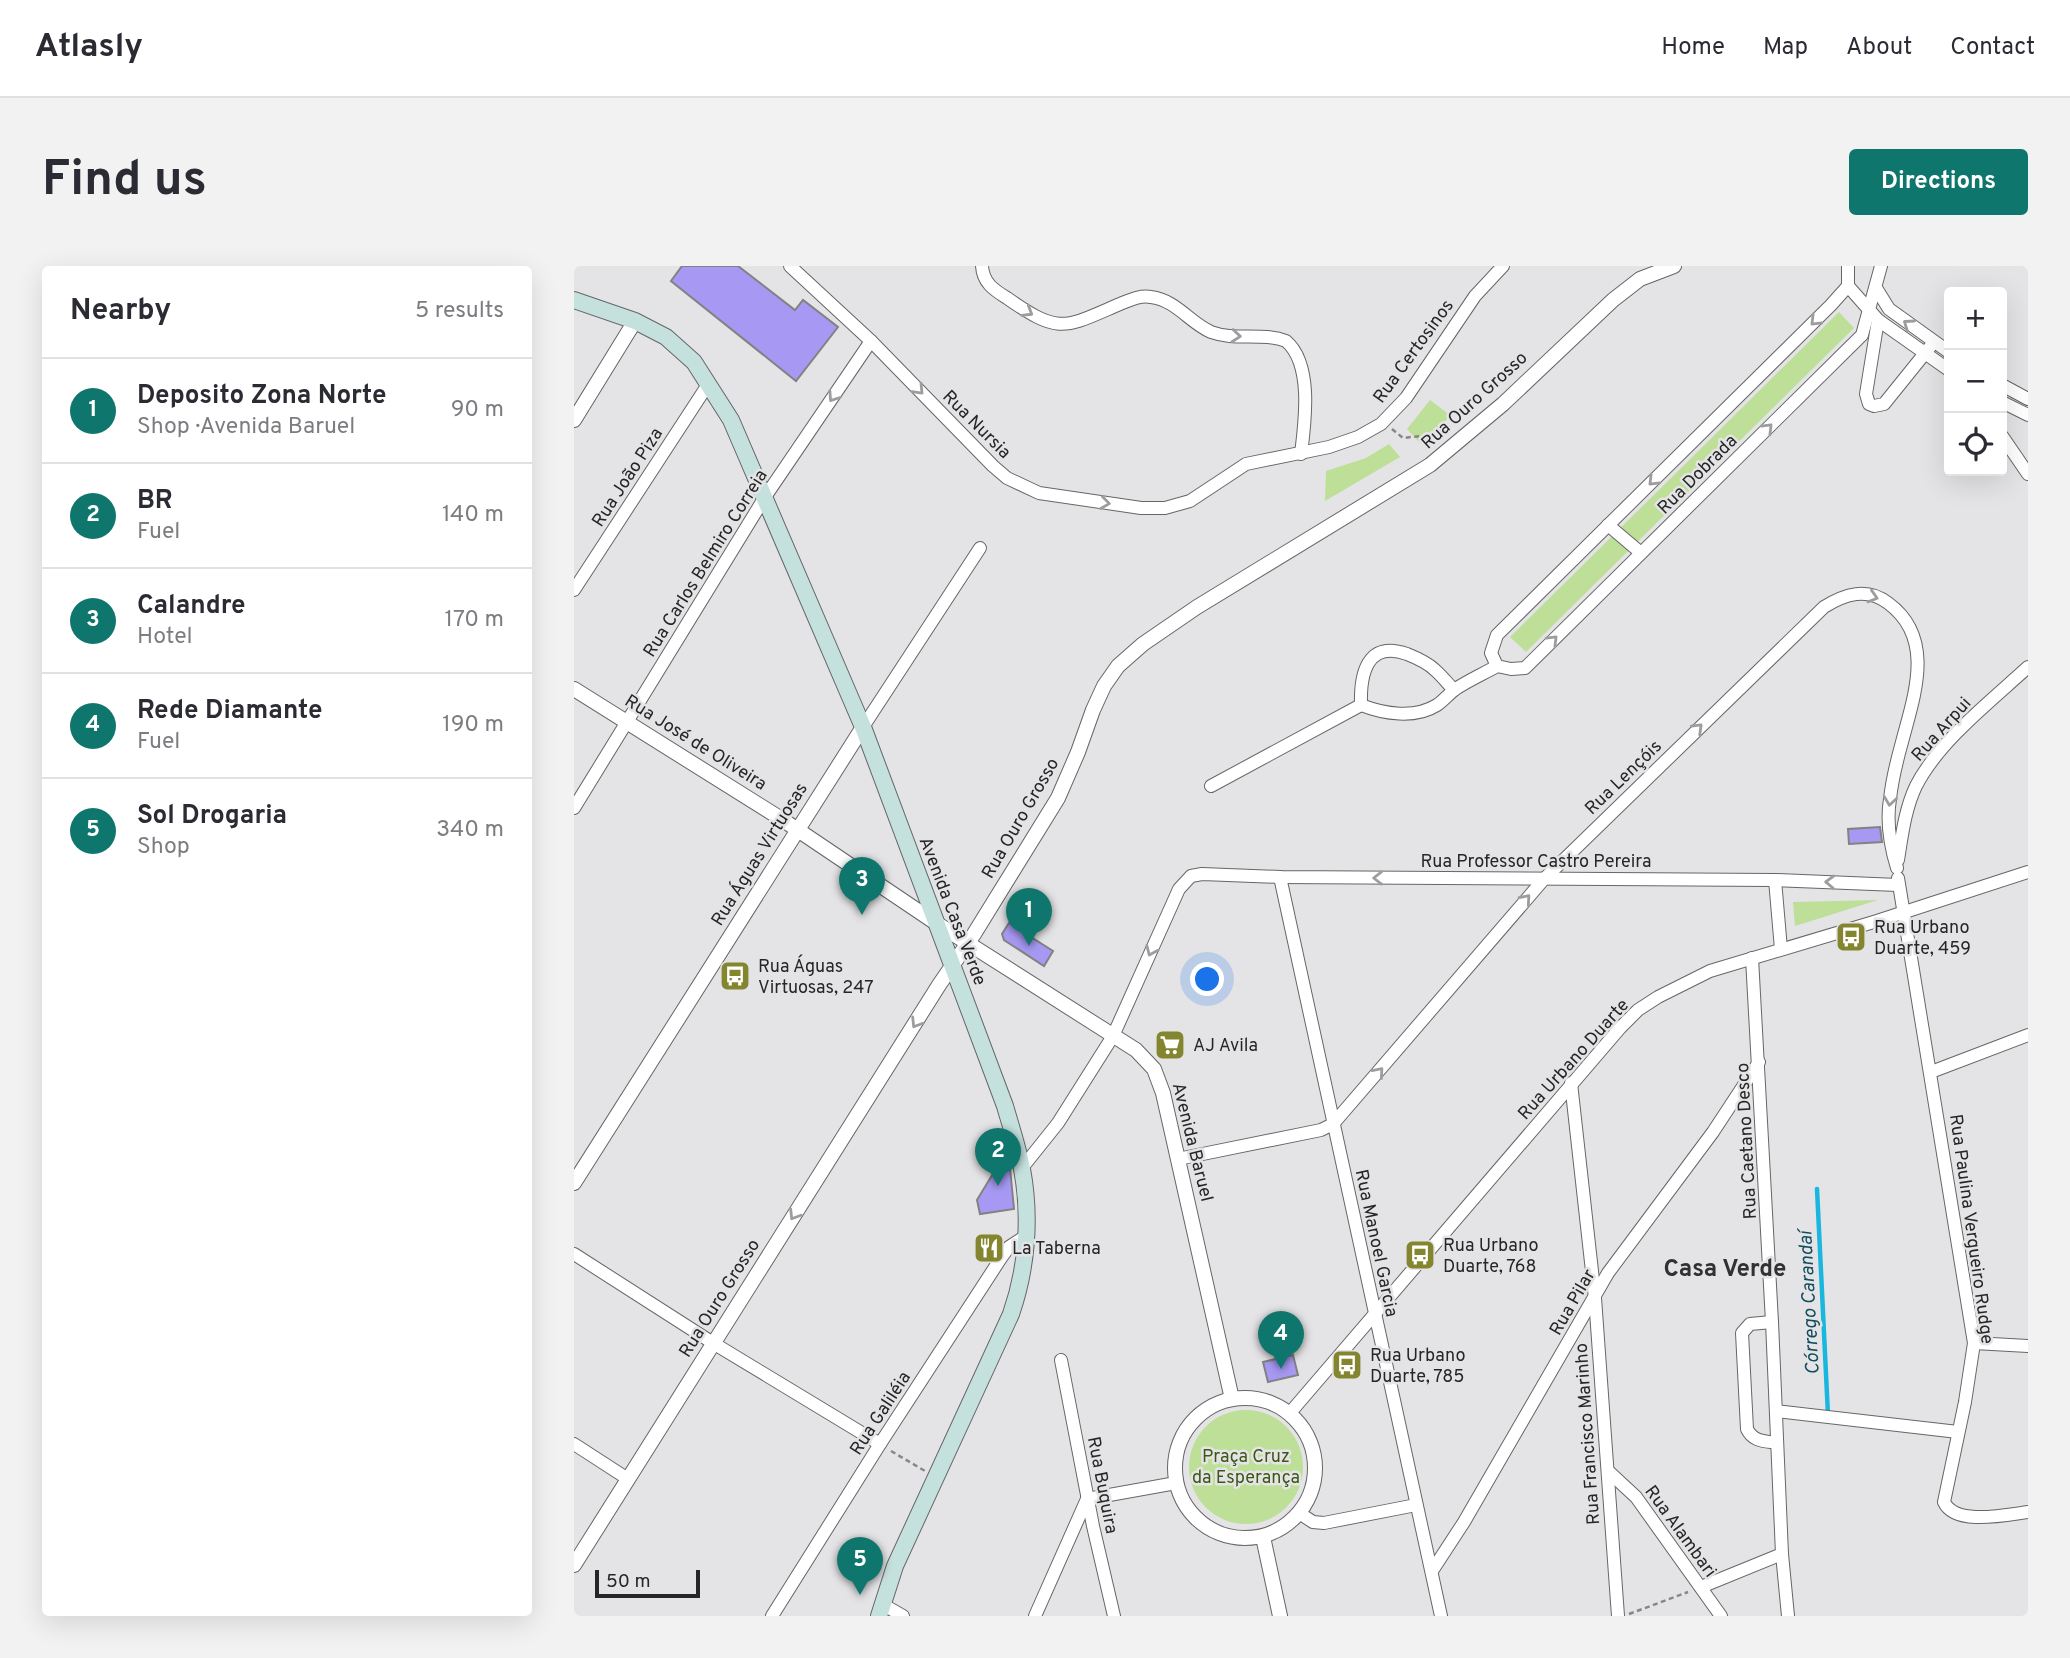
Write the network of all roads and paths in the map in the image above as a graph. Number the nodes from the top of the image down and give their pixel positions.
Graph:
1 (790, 266) edge
2 (982, 266) edge
3 (1503, 266) edge
4 (1674, 266) edge
5 (1848, 266) edge
6 (1881, 266) edge
7 (1849, 286) junction
8 (1876, 288) junction
9 (574, 300) edge
10 (1868, 310) junction
11 (1878, 320) junction
12 (635, 321) junction
13 (871, 341) junction
14 (1934, 342) junction
15 (1946, 350) edge
16 (1925, 353) junction
17 (1944, 366) edge
18 (709, 383) junction
19 (2007, 388) edge
20 (2028, 399) edge
21 (2007, 404) edge
22 (2028, 415) edge
23 (574, 420) edge
24 (1383, 421) junction
25 (2007, 440) edge
26 (1453, 448) junction
27 (1301, 454) junction
28 (2024, 454) edge
29 (2028, 474) edge
30 (765, 497) junction
31 (1608, 525) junction
32 (980, 548) dead end
33 (1641, 553) junction
34 (574, 590) edge
35 (1497, 666) junction
36 (2028, 667) edge
37 (574, 689) edge
38 (1454, 690) junction
39 (1361, 705) junction
40 (628, 723) junction
41 (863, 727) junction
42 (1211, 786) dead end
43 (574, 808) edge
44 (797, 829) junction
45 (1896, 868) junction
46 (2028, 872) edge
47 (1280, 877) junction
48 (1544, 879) junction
49 (1775, 880) junction
50 (1898, 885) junction
51 (1903, 912) junction
52 (936, 922) junction
53 (968, 942) junction
54 (1781, 949) junction
55 (1752, 958) junction
56 (953, 965) junction
57 (2028, 1035) edge
58 (1113, 1036) junction
59 (1759, 1062) junction
60 (1931, 1072) junction
61 (1571, 1083) junction
62 (1334, 1124) junction
63 (1178, 1159) junction
64 (1022, 1168) junction
65 (574, 1183) edge
66 (1026, 1236) junction
67 (574, 1254) edge
68 (1595, 1298) junction
69 (1375, 1315) junction
70 (1772, 1322) junction
71 (713, 1343) junction
72 (1974, 1343) junction
73 (2028, 1346) edge
74 (1061, 1360) dead end
75 (1231, 1399) junction
76 (1776, 1411) junction
77 (1289, 1413) junction
78 (1958, 1432) junction
79 (1777, 1443) junction
80 (574, 1444) edge
81 (880, 1444) junction
82 (1608, 1471) junction
83 (936, 1478) junction
84 (628, 1479) junction
85 (1176, 1483) junction
86 (1087, 1499) junction
87 (1416, 1505) junction
88 (1299, 1513) junction
89 (2028, 1513) edge
90 (1264, 1537) junction
91 (1782, 1554) junction
92 (574, 1565) edge
93 (1432, 1572) junction
94 (1701, 1587) junction
95 (880, 1610) edge
96 (772, 1616) edge
97 (903, 1616) edge
98 (1035, 1616) edge
99 (1114, 1616) edge
100 (1280, 1616) edge
101 (1441, 1616) edge
102 (1618, 1616) edge
103 (1623, 1616) edge
104 (1721, 1616) edge
105 (1788, 1616) edge

1 - 13 street, Rua Nursia
2 -> 27 street
3 - 24 street, Rua Certosinos
4 - 26 street, Rua Ouro Grosso
5 - 7 street
6 - 8 street, Rua Dobrada
7 - 10 street
7 -> 31 street, Rua Dobrada
8 - 10 street, Rua Dobrada
14 -> 8 street
9 - 12 main road, Avenida Casa Verde
10 - 11 street
33 -> 10 street, Rua Dobrada
11 - 16 street
11 - 16 street
12 - 18 main road, Avenida Casa Verde
12 - 23 street
13 -> 27 street, Rua Nursia
13 -> 30 street, Rua Carlos Belmiro Correia
14 - 15 street
14 - 16 street
16 - 17 street
18 - 30 main road, Avenida Casa Verde
18 - 34 street, Rua João Piza
19 - 20 street
21 - 22 street
24 - 26 path
24 - 27 street, Rua Certosinos
25 - 28 street
26 - 53 street, Rua Ouro Grosso
28 - 29 street
30 - 40 street, Rua Carlos Belmiro Correia
30 - 41 main road, Avenida Casa Verde
31 - 33 street
31 - 35 street, Rua Dobrada
32 - 41 street, Rua Águas Virtuosas
35 -> 33 street, Rua Dobrada
35 - 38 street, Rua Dobrada
36 - 45 street, Rua Arpui
37 - 40 street, Rua José de Oliveira
38 - 39 street, Rua Dobrada
38 - 39 street
39 - 42 street
40 - 43 street, Rua Carlos Belmiro Correia
40 - 44 street, Rua José de Oliveira
41 - 44 street, Rua Águas Virtuosas
41 - 52 main road, Avenida Casa Verde
44 - 52 street, Rua José de Oliveira
44 - 65 street, Rua Águas Virtuosas
48 -> 45 street, Rua Lençóis
45 - 50 street, Rua Arpui
46 - 51 street, Rua Urbano Duarte
48 -> 47 street, Rua Professor Castro Pereira
47 -> 58 street, Rua Professor Castro Pereira
47 - 62 street, Rua Manoel Garcia
48 - 49 street, Rua Professor Castro Pereira
62 -> 48 street, Rua Lençóis
50 -> 49 street, Rua Professor Castro Pereira
49 - 54 street
50 - 51 street, Rua Arpui
51 - 54 street, Rua Urbano Duarte
51 - 60 street, Rua Paulina Vergueiro Rudge
52 - 53 street, Avenida Baruel
52 - 56 main road, Avenida Casa Verde
53 - 56 street, Rua Ouro Grosso
53 - 58 street, Avenida Baruel
54 - 55 street, Rua Urbano Duarte
55 - 59 street, Rua Caetano Desco
55 - 61 street, Rua Urbano Duarte
56 - 64 main road, Avenida Casa Verde
56 -> 71 street, Rua Ouro Grosso
57 - 60 street
58 - 63 street, Avenida Baruel
58 - 64 street
59 - 68 street, Rua Pilar
59 - 70 street, Rua Caetano Desco
60 - 72 street, Rua Paulina Vergueiro Rudge
61 - 68 street, Rua Francisco Marinho
61 - 69 street, Rua Urbano Duarte
62 - 63 street
62 - 69 street, Rua Manoel Garcia
63 - 75 street, Avenida Baruel
64 - 66 main road, Avenida Casa Verde
66 - 81 street, Rua Galiléia
66 - 83 main road, Avenida Casa Verde
67 - 71 street
68 - 82 street, Rua Francisco Marinho
68 - 93 street, Rua Pilar
69 - 77 street, Rua Urbano Duarte
69 - 87 street, Rua Manoel Garcia
70 - 76 street, Rua Caetano Desco
70 - 79 street
71 - 81 street
71 - 84 street, Rua Ouro Grosso
72 - 73 street
72 - 78 street, Rua Paulina Vergueiro Rudge
74 - 86 street, Rua Buquira
75 - 77 street
75 - 85 street
76 - 78 street
76 - 79 street, Rua Caetano Desco
77 - 88 street
78 - 89 street, Rua Paulina Vergueiro Rudge
79 - 91 street, Rua Caetano Desco
80 - 84 street
81 - 83 path
81 - 96 street, Rua Galiléia
82 - 94 street, Rua Alambari
82 - 102 street, Rua Francisco Marinho
83 - 95 main road, Avenida Casa Verde
84 - 92 street, Rua Ouro Grosso
85 - 86 street
85 - 90 street
86 - 98 street
86 - 99 street, Rua Buquira
87 - 88 street
87 - 93 street, Rua Manoel Garcia
88 - 90 street
90 - 100 street
91 - 94 street
91 - 105 street, Rua Caetano Desco
93 - 101 street, Rua Manoel Garcia
94 - 103 path
94 - 104 street, Rua Alambari
95 - 97 street

